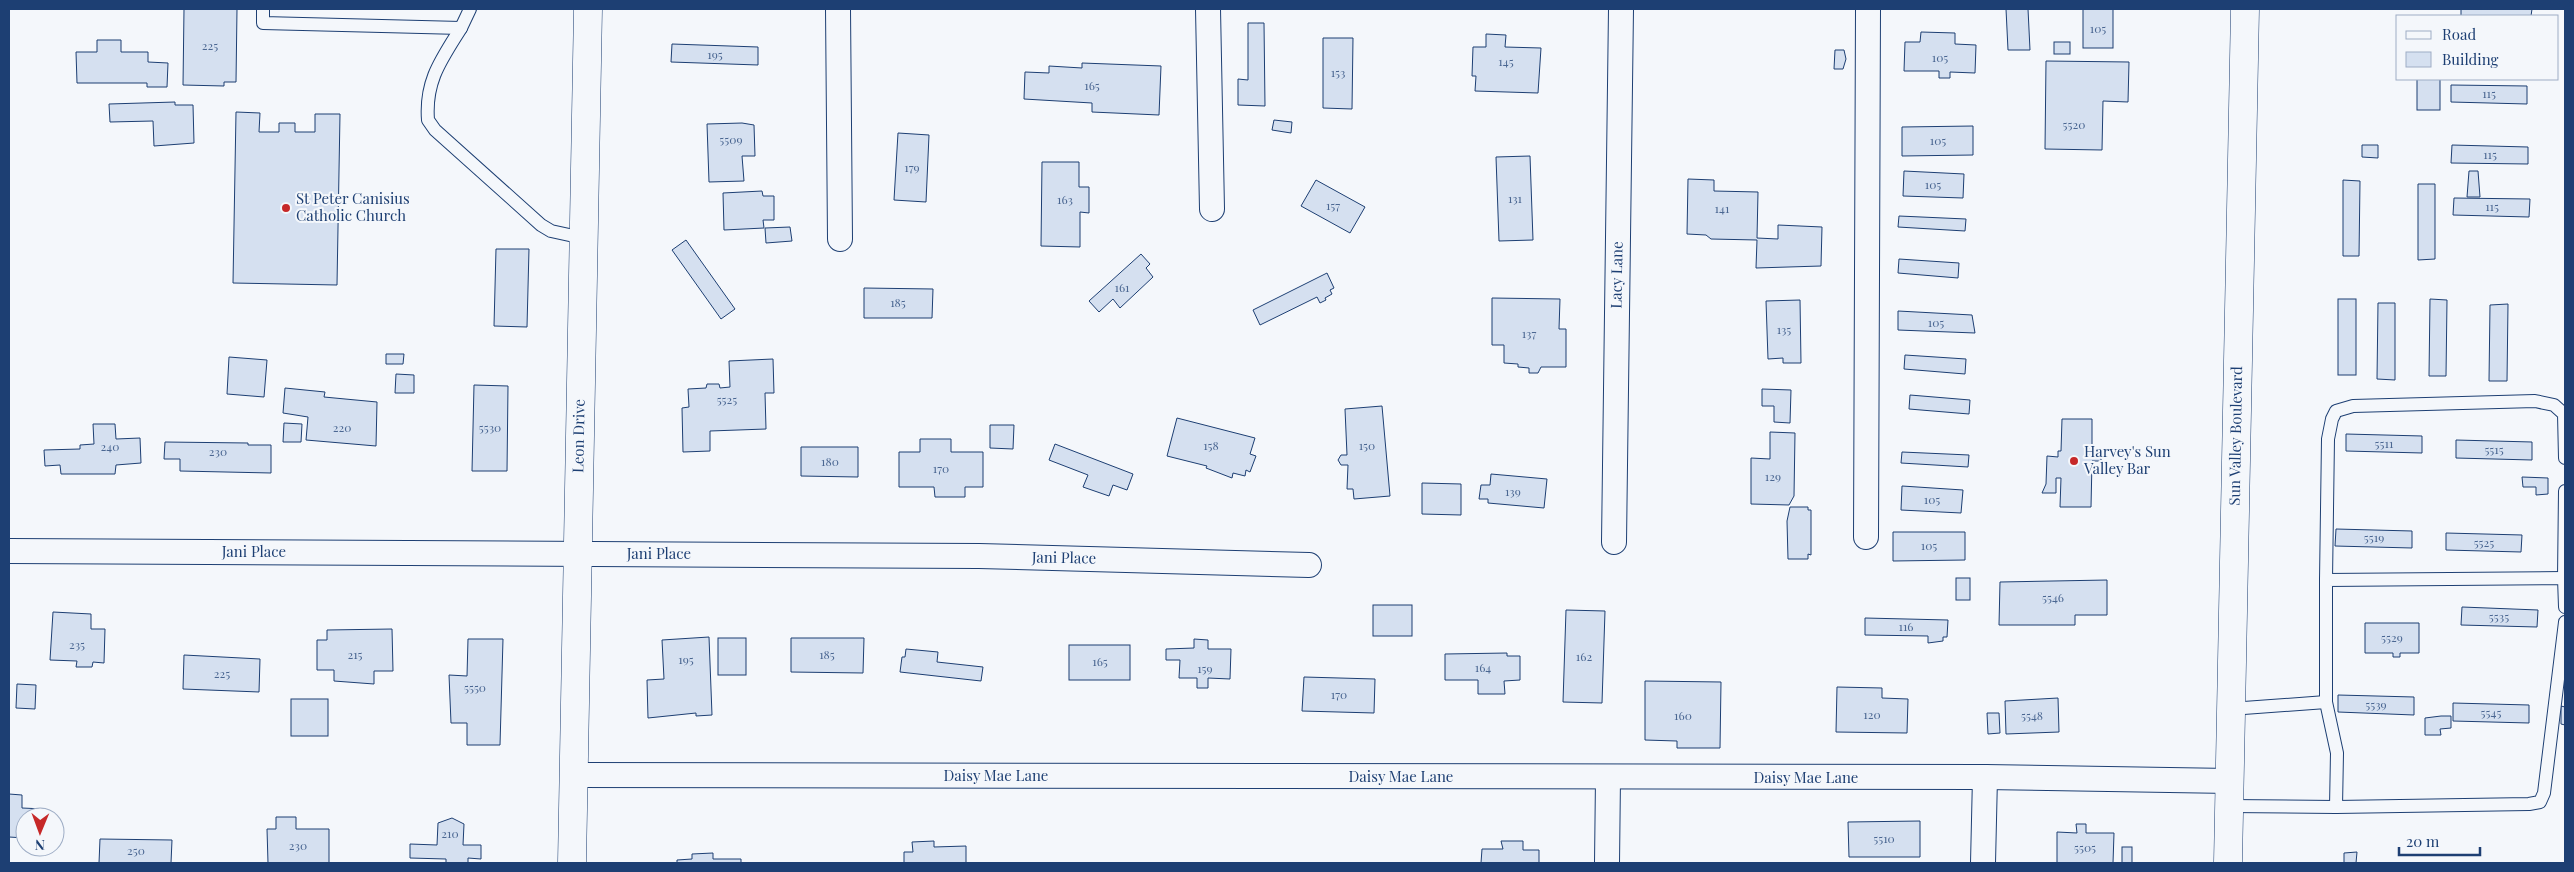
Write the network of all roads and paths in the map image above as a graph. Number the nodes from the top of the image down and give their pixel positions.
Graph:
1 (263, 9) edge
2 (470, 9) edge
3 (588, 9) edge
4 (838, 9) edge
5 (1208, 9) edge
6 (1621, 9) edge
7 (1868, 9) edge
8 (2245, 9) edge
9 (461, 28) junction
10 (1212, 209) dead end
11 (583, 238) junction
12 (840, 239) dead end
13 (2565, 458) edge
14 (2565, 491) edge
15 (1866, 536) dead end
16 (1614, 542) dead end
17 (9, 551) edge
18 (577, 553) junction
19 (1309, 565) dead end
20 (2564, 578) edge
21 (2326, 580) junction
22 (2565, 607) edge
23 (2565, 622) edge
24 (2326, 702) junction
25 (2230, 709) junction
26 (573, 775) junction
27 (1985, 777) junction
28 (1608, 778) junction
29 (2230, 794) junction
30 (2336, 808) junction
31 (572, 863) edge
32 (1607, 863) edge
33 (1983, 863) edge
34 (2228, 863) edge

1 - 9 lane
2 - 9 lane
3 - 11 street, Leon Drive
4 - 12 street
5 - 10 street
6 - 16 street, Lacy Lane
7 - 15 street
8 - 25 street, Sun Valley Boulevard
9 - 11 lane
11 - 18 street, Leon Drive
13 - 21 lane
14 - 20 lane
17 - 18 street, Jani Place
18 - 19 street, Jani Place
18 - 26 street, Leon Drive
20 - 21 lane
20 - 22 lane
21 - 24 lane
23 - 30 lane
24 - 25 lane
24 - 30 lane
25 - 29 street, Sun Valley Boulevard
26 - 28 street, Daisy Mae Lane
26 - 31 street, Leon Drive
27 - 28 street, Daisy Mae Lane
27 - 29 street, Daisy Mae Lane
27 - 33 street
28 - 32 street
29 - 30 lane
29 - 34 street, Sun Valley Boulevard

